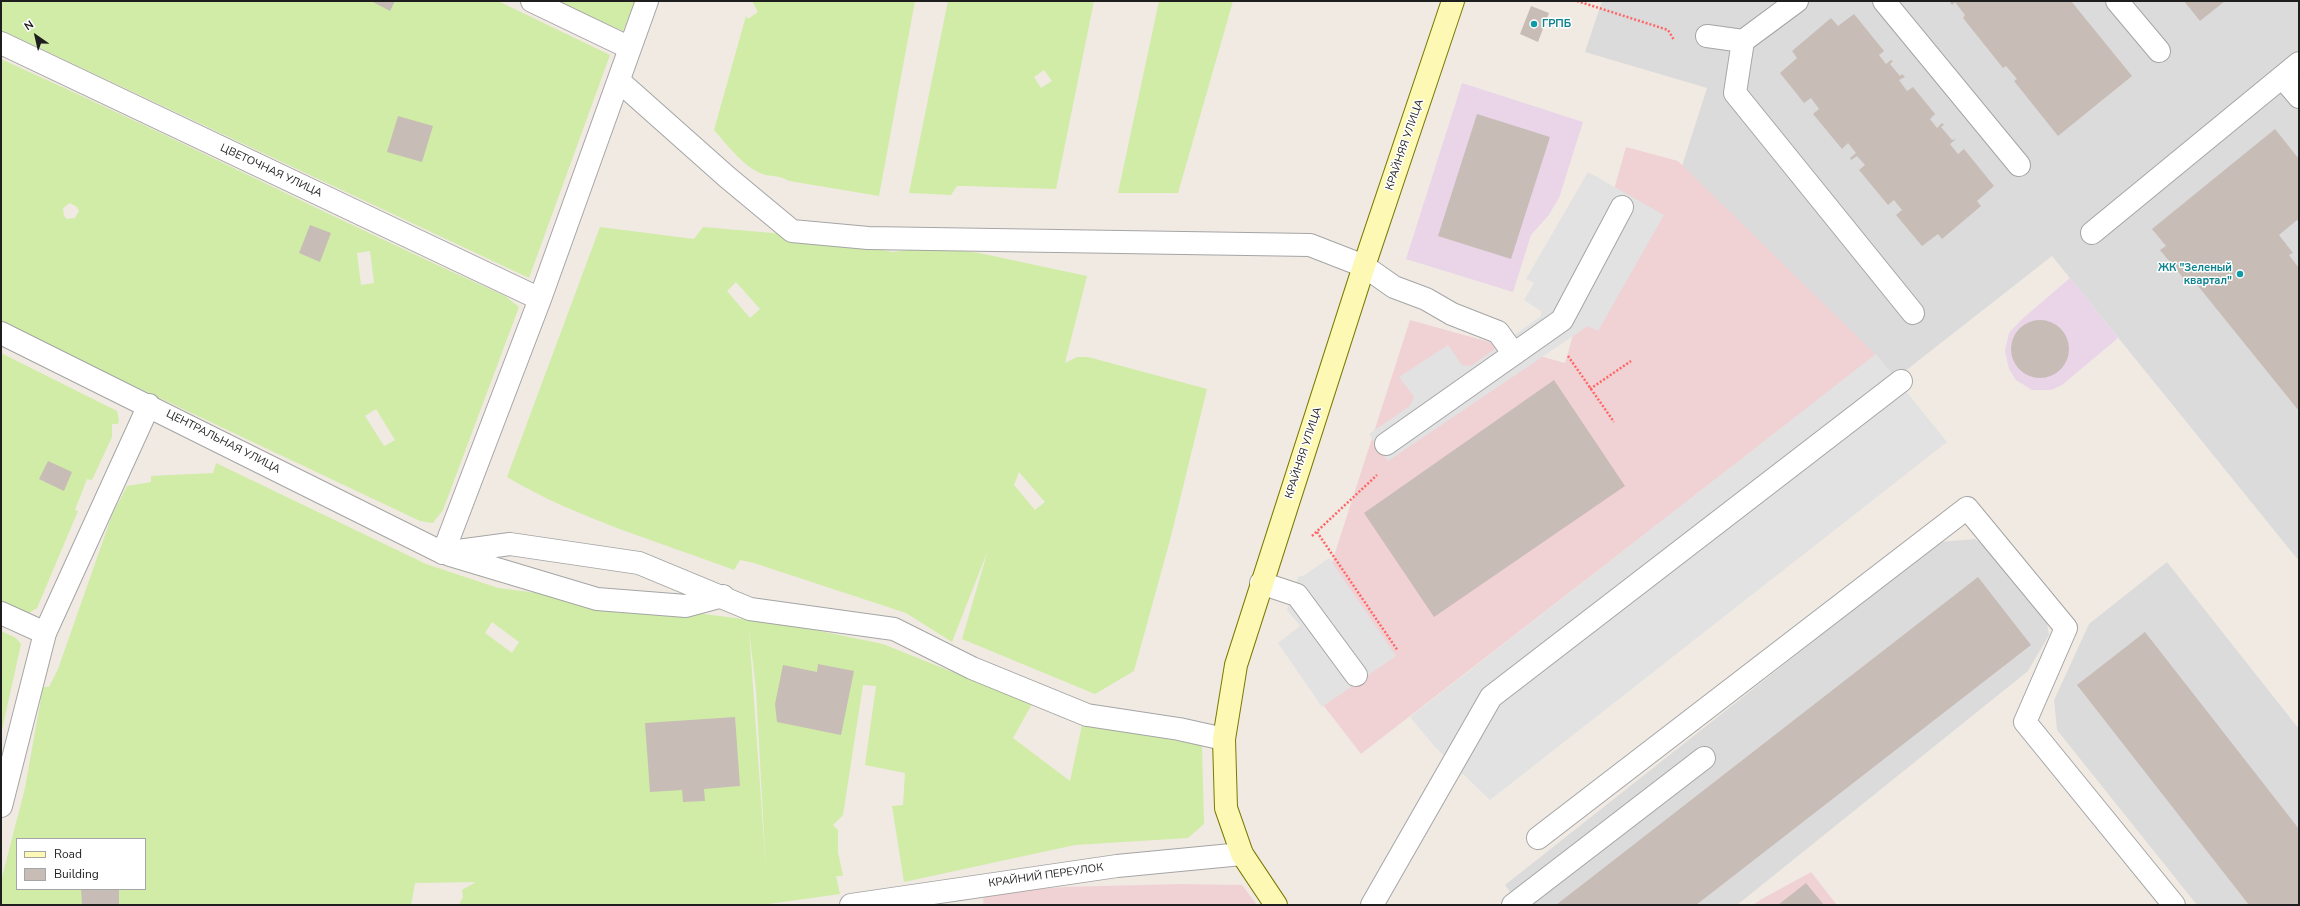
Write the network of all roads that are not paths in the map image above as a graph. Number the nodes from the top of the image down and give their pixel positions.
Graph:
1 (532, 1) edge
2 (647, 1) edge
3 (1453, 1) edge
4 (1797, 1) edge
5 (1884, 1) edge
6 (2117, 1) edge
7 (1707, 36) dead end
8 (1743, 42) junction
9 (1, 43) edge
10 (630, 48) junction
11 (2159, 51) dead end
12 (2299, 63) edge
13 (2282, 77) junction
14 (618, 81) junction
15 (2299, 97) edge
16 (2019, 165) dead end
17 (1622, 207) dead end
18 (2092, 233) dead end
19 (1364, 266) junction
20 (540, 299) junction
21 (1913, 313) dead end
22 (1, 333) edge
23 (1514, 354) junction
24 (1901, 381) dead end
25 (149, 405) junction
26 (1386, 444) dead end
27 (443, 553) junction
28 (1262, 583) junction
29 (723, 596) junction
30 (1, 613) edge
31 (45, 634) junction
32 (1356, 674) dead end
33 (1224, 739) junction
34 (1704, 758) dead end
35 (1, 806) edge
36 (1538, 838) dead end
37 (1242, 854) junction
38 (851, 905) edge
39 (1276, 905) edge
40 (1372, 905) edge
41 (1512, 905) edge
42 (2174, 905) edge

1 - 10 street
2 - 10 street
3 - 19 main road, КРАЙНЯЯ УЛИЦА
4 - 8 street
5 - 16 street
6 - 11 street
7 - 8 street
8 - 21 street
9 - 20 street, ЦВЕТОЧНАЯ УЛИЦА
10 - 14 street
12 - 13 street
13 - 15 street
13 - 18 street
14 - 19 street
14 - 20 street
17 - 23 street
19 - 23 street
19 - 28 main road, КРАЙНЯЯ УЛИЦА
20 - 27 street
22 - 25 street, ЦЕНТРАЛЬНАЯ УЛИЦА
23 - 26 street
24 - 40 street
25 - 27 street, ЦЕНТРАЛЬНАЯ УЛИЦА
25 - 31 street
27 - 29 street
27 - 29 street, ЦЕНТРАЛЬНАЯ УЛИЦА
28 - 32 street
28 - 33 main road, КРАЙНЯЯ УЛИЦА
29 - 33 street
30 - 31 street
31 - 35 street
33 - 37 main road, КРАЙНЯЯ УЛИЦА
34 - 41 street
36 - 42 street
37 - 38 street, КРАЙНИЙ ПЕРЕУЛОК
37 - 39 main road, КРАЙНЯЯ УЛИЦА

